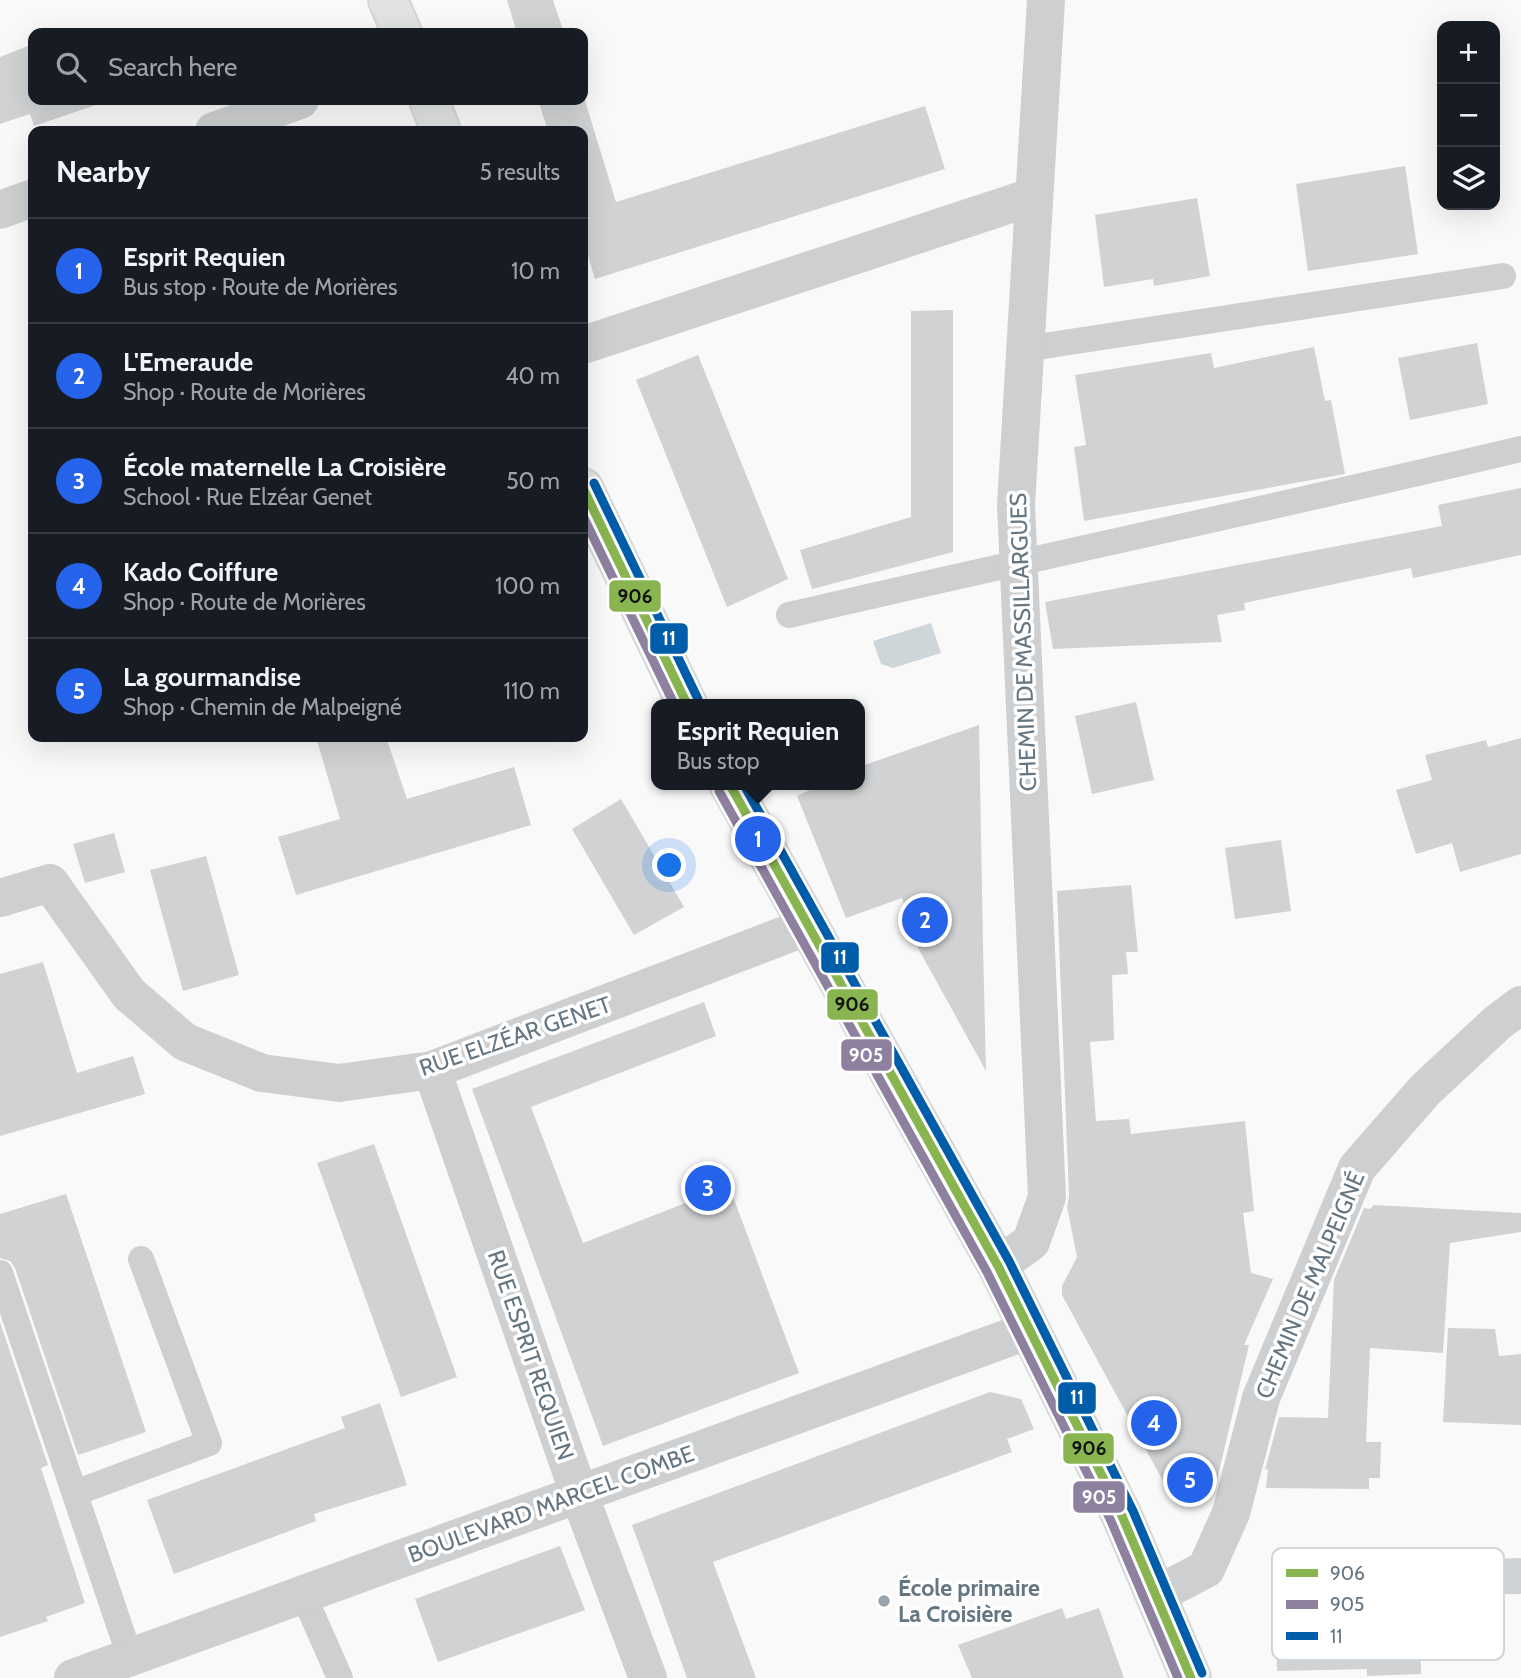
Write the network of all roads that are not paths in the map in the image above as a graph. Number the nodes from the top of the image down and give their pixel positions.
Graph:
1 (388, 0) edge
2 (1046, 0) edge
3 (400, 28) edge
4 (286, 105) edge
5 (431, 105) edge
6 (228, 126) edge
7 (440, 126) edge
8 (1032, 197) junction
9 (28, 200) edge
10 (0, 210) edge
11 (1503, 276) dead end
12 (588, 343) edge
13 (1024, 349) junction
14 (1521, 449) edge
15 (588, 498) edge
16 (1018, 561) junction
17 (789, 615) dead end
18 (685, 699) edge
19 (733, 790) edge
20 (0, 898) edge
21 (806, 927) junction
22 (1521, 1005) edge
23 (432, 1070) junction
24 (141, 1259) dead end
25 (998, 1266) junction
26 (0, 1273) edge
27 (1030, 1330) junction
28 (75, 1493) junction
29 (579, 1494) junction
30 (303, 1594) junction
31 (1158, 1594) junction
32 (130, 1657) junction
33 (73, 1678) edge
34 (340, 1678) edge
35 (648, 1678) edge
36 (1191, 1678) edge

1 - 3 main road
2 - 8 street, CHEMIN DE MASSILLARGUES
4 - 6 street
5 - 7 main road
8 - 12 street
8 - 13 street, CHEMIN DE MASSILLARGUES
9 - 10 street
11 - 13 lane
13 - 16 street, CHEMIN DE MASSILLARGUES
14 - 16 lane
15 - 18 main road
16 - 17 lane
16 - 25 street, CHEMIN DE MASSILLARGUES
19 - 21 main road
20 - 23 street, RUE ELZÉAR GENET
21 - 23 street, RUE ELZÉAR GENET
21 - 25 main road
22 - 31 street, CHEMIN DE MALPEIGNÉ
23 - 29 street, RUE ESPRIT REQUIEN
24 - 28 lane
25 - 27 main road
26 - 28 lane
27 - 29 street, BOULEVARD MARCEL COMBE
27 - 31 main road
28 - 32 lane
29 - 30 street, BOULEVARD MARCEL COMBE
29 - 35 street, RUE ESPRIT REQUIEN
30 - 32 street, BOULEVARD MARCEL COMBE
30 - 34 lane
31 - 36 main road
32 - 33 street, BOULEVARD MARCEL COMBE

